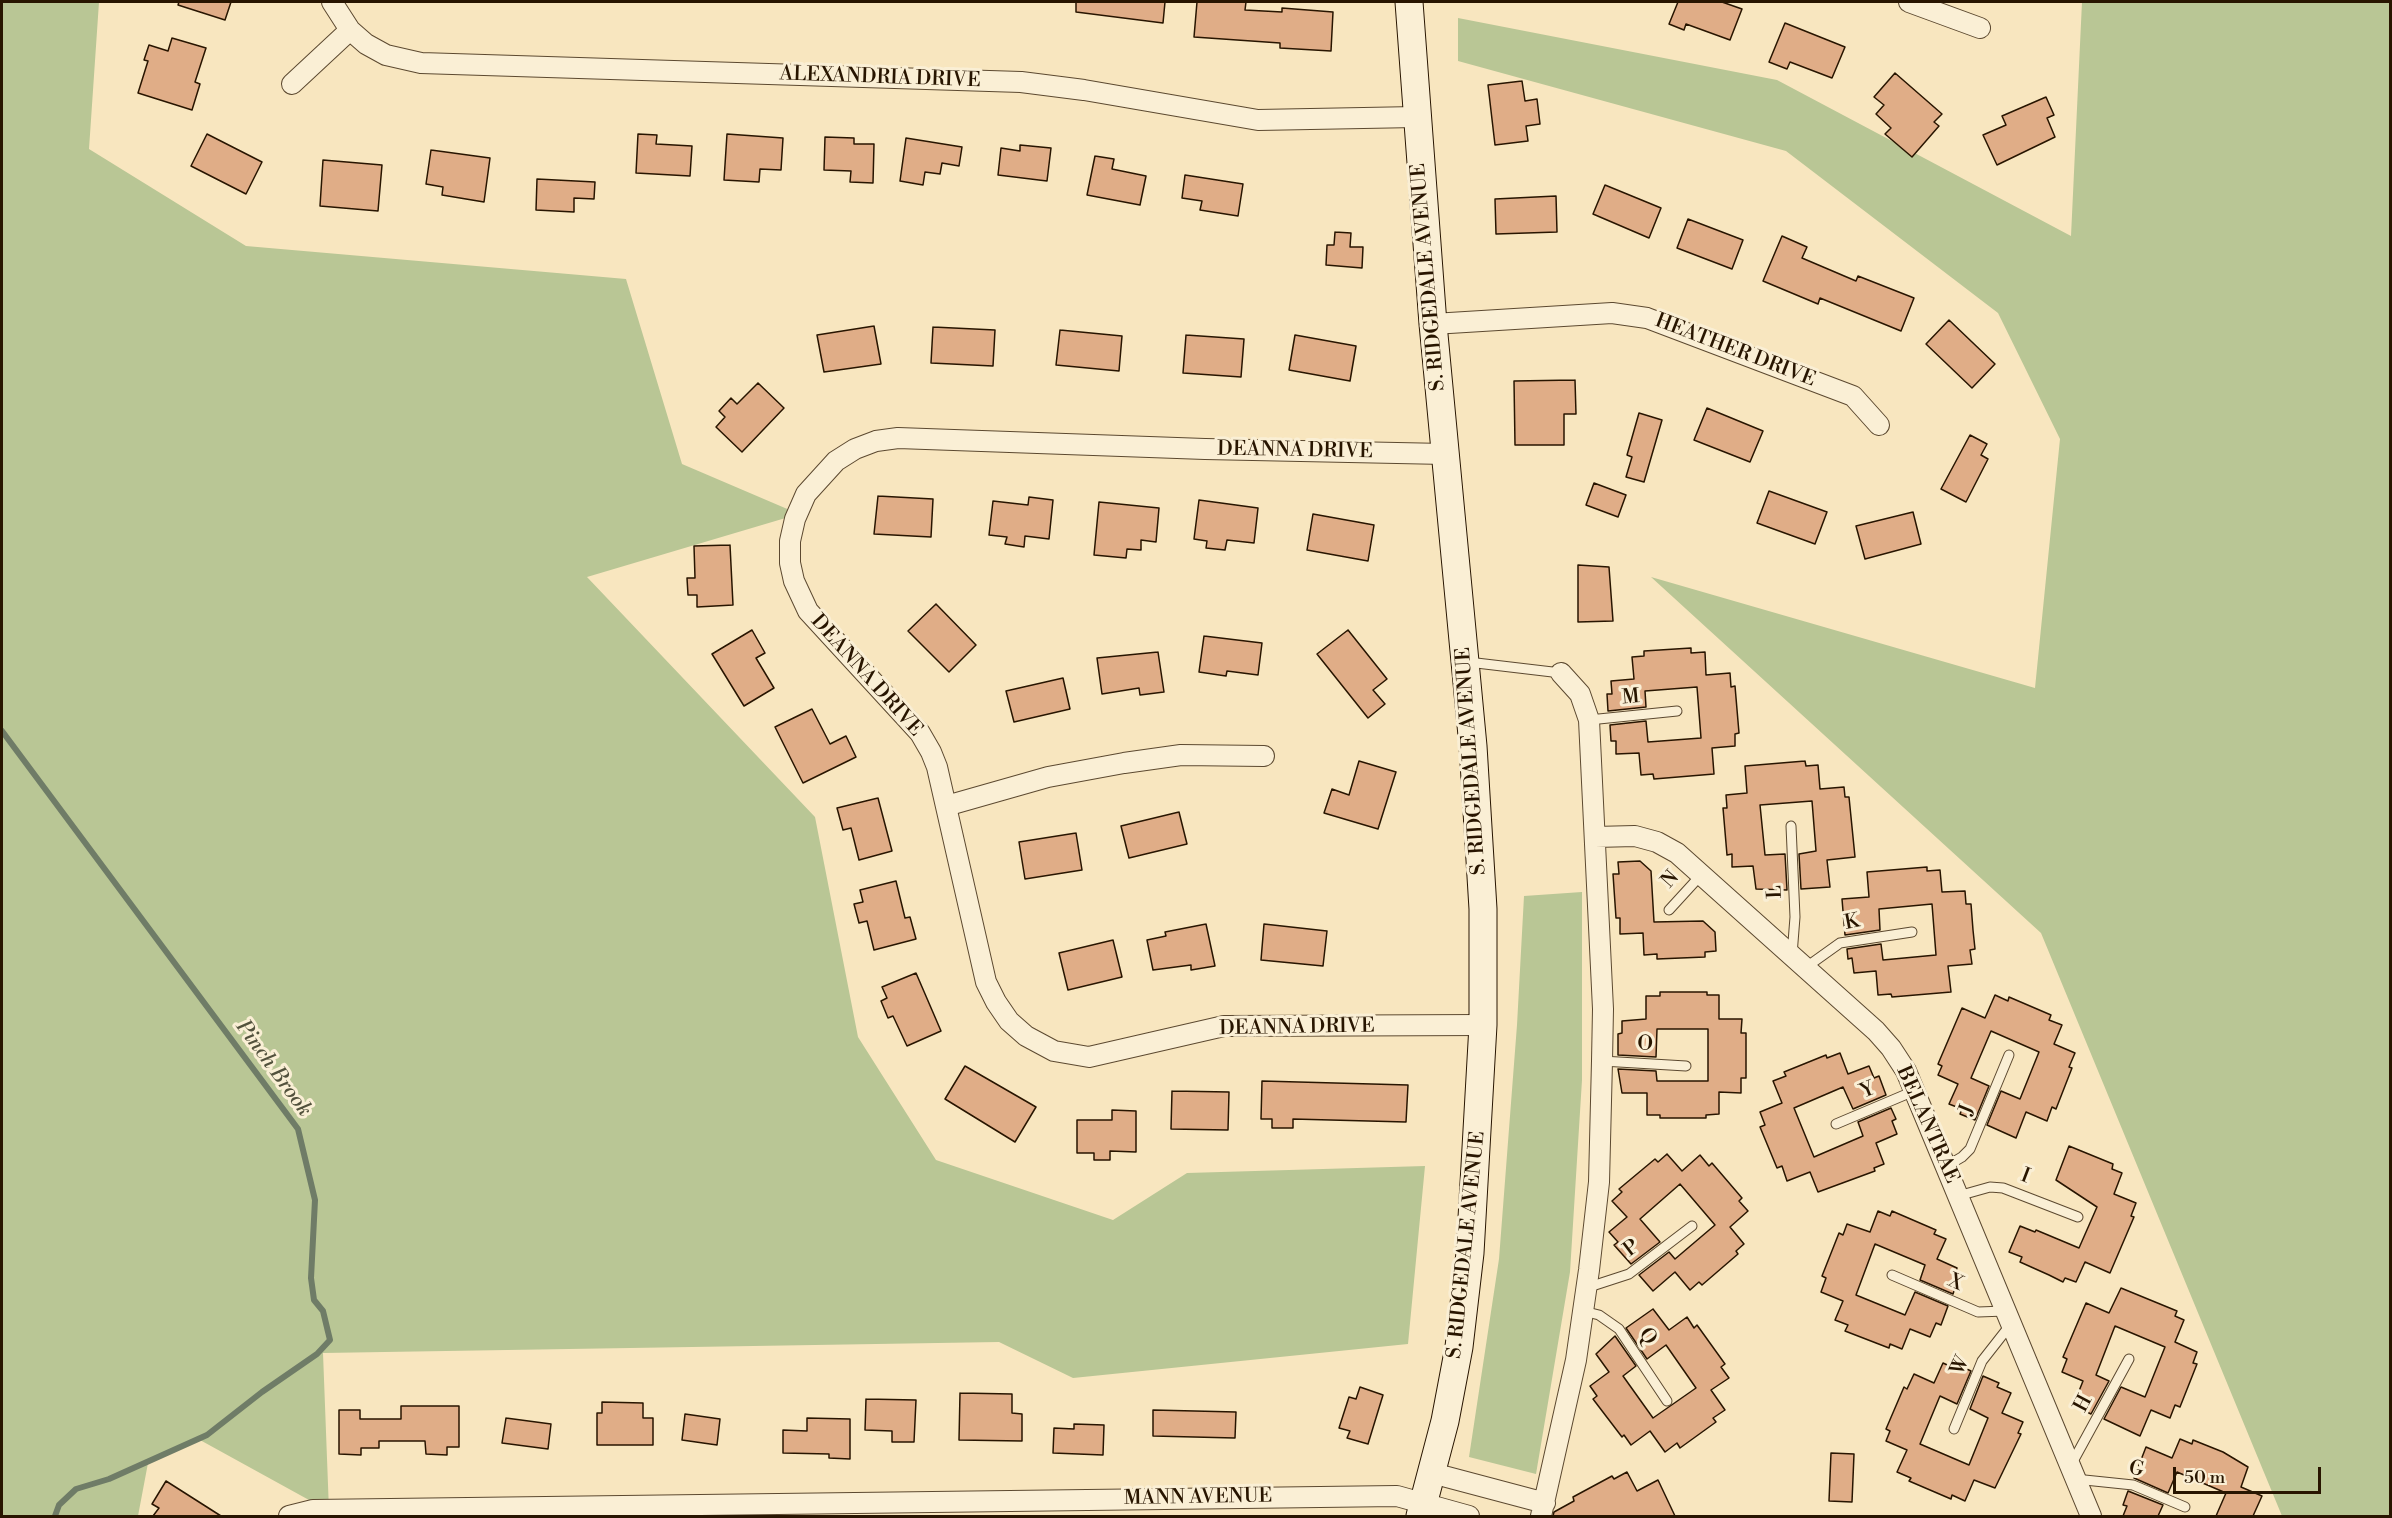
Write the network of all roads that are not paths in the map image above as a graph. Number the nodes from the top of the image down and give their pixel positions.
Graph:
1 (332, 2) edge
2 (1409, 2) edge
3 (1909, 2) edge
4 (1980, 28) dead end
5 (350, 30) junction
6 (292, 84) dead end
7 (1416, 117) junction
8 (1433, 324) junction
9 (1879, 425) dead end
10 (1445, 454) junction
11 (1465, 662) junction
12 (1561, 673) joint
13 (1677, 711) dead end
14 (1589, 720) junction
15 (1264, 756) dead end
16 (946, 806) junction
17 (1791, 826) dead end
18 (1595, 837) junction
19 (1701, 875) junction
20 (1669, 910) dead end
21 (1912, 932) dead end
22 (1799, 962) junction
23 (1483, 1025) junction
24 (2010, 1055) dead end
25 (1602, 1061) junction
26 (1686, 1066) dead end
27 (1914, 1091) junction
28 (1836, 1125) dead end
29 (1945, 1167) junction
30 (1958, 1196) junction
31 (2078, 1217) dead end
32 (1692, 1226) dead end
33 (1892, 1275) dead end
34 (1586, 1288) junction
35 (1583, 1311) junction
36 (2008, 1318) junction
37 (2129, 1359) dead end
38 (1667, 1401) dead end
39 (1954, 1429) dead end
40 (1432, 1473) junction
41 (2073, 1473) junction
42 (2185, 1507) dead end
43 (1543, 1510) edge
44 (1422, 1511) edge
45 (289, 1516) edge
46 (1469, 1516) edge
47 (2091, 1516) edge

1 - 5 street, ALEXANDRIA DRIVE
2 - 7 main road, S. RIDGEDALE AVENUE
3 - 4 street
5 - 6 street
5 - 7 street, ALEXANDRIA DRIVE
7 - 8 main road, S. RIDGEDALE AVENUE
8 - 9 street, HEATHER DRIVE
8 - 10 main road, S. RIDGEDALE AVENUE
10 - 11 main road, S. RIDGEDALE AVENUE
10 - 16 street, DEANNA DRIVE
11 - 12 lane
11 - 23 main road, S. RIDGEDALE AVENUE
12 - 14 street
13 - 14 lane, M
14 - 18 street
15 - 16 street
16 - 23 street, DEANNA DRIVE
17 - 22 lane, L
18 - 19 street, BELANTRAE
18 - 25 street
19 - 20 lane, N
19 - 22 street, BELANTRAE
21 - 22 lane, K
22 - 27 street, BELANTRAE
23 - 40 main road, S. RIDGEDALE AVENUE
24 - 29 lane, J
25 - 26 lane, O
25 - 34 street
27 - 28 lane, Y
27 - 29 street, BELANTRAE
29 - 30 street, BELANTRAE
30 - 31 lane, I
30 - 36 street, BELANTRAE
32 - 34 lane, P
33 - 36 lane, X
34 - 35 street
35 - 38 lane, Q
35 - 43 street
36 - 39 lane, W
36 - 41 street, BELANTRAE
37 - 41 lane, H
40 - 43 street
40 - 44 main road, S. RIDGEDALE AVENUE
41 - 42 lane, G
41 - 47 street, BELANTRAE
44 - 45 street, MANN AVENUE
44 - 46 street

